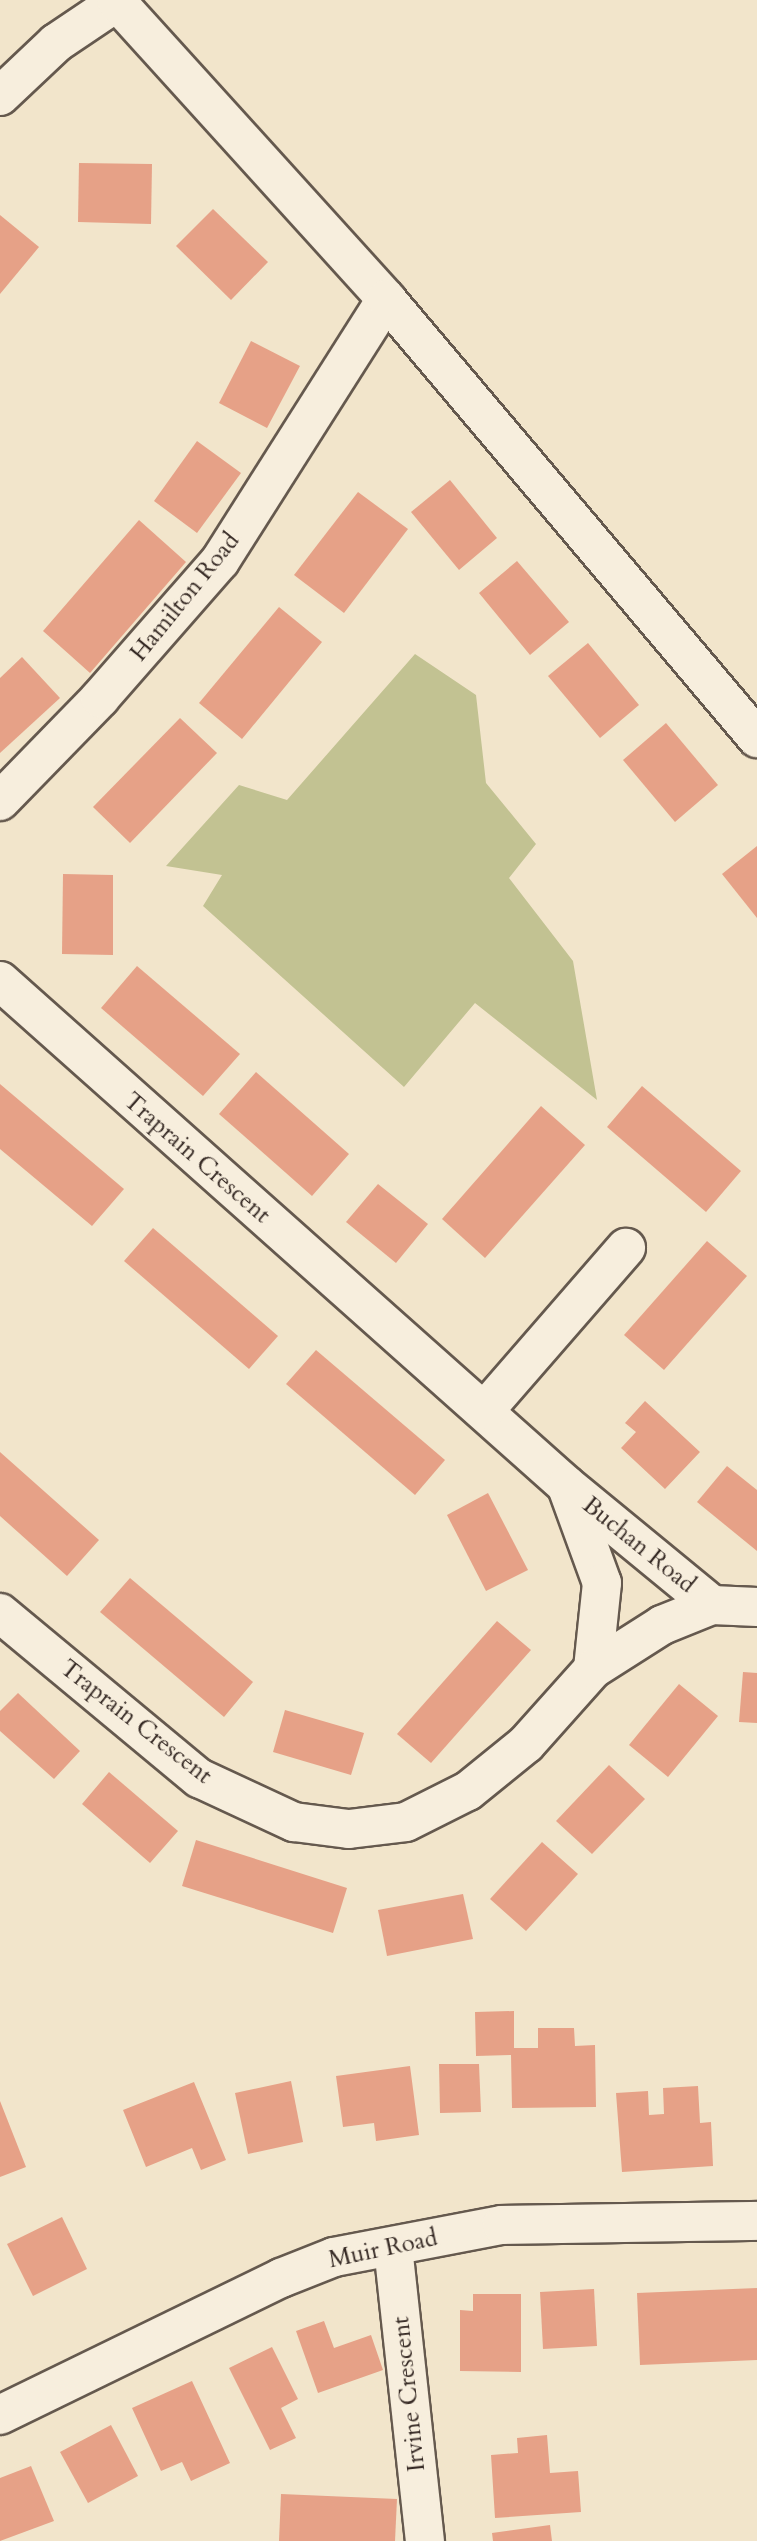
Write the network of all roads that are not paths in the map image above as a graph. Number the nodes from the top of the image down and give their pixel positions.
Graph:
1 (117, 1) edge
2 (0, 96) edge
3 (386, 299) junction
4 (757, 738) edge
5 (0, 801) edge
6 (1, 985) edge
7 (626, 1248) dead end
8 (485, 1410) junction
9 (566, 1485) junction
10 (712, 1605) junction
11 (757, 1607) edge
12 (0, 1613) edge
13 (593, 1669) junction
14 (757, 2221) edge
15 (393, 2247) junction
16 (0, 2415) edge
17 (425, 2541) edge

1 - 2 street
1 - 3 street
3 - 4 street
3 - 5 street, Hamilton Road
6 - 8 street, Traprain Crescent
7 - 8 street
8 - 9 street, Traprain Crescent
9 - 10 street, Buchan Road
9 - 13 street, Traprain Crescent
10 - 11 street, Buchan Road
10 - 13 street, Buchan Road
12 - 13 street, Traprain Crescent
14 - 15 street, Muir Road
15 - 16 street, Muir Road
15 - 17 street, Irvine Crescent

